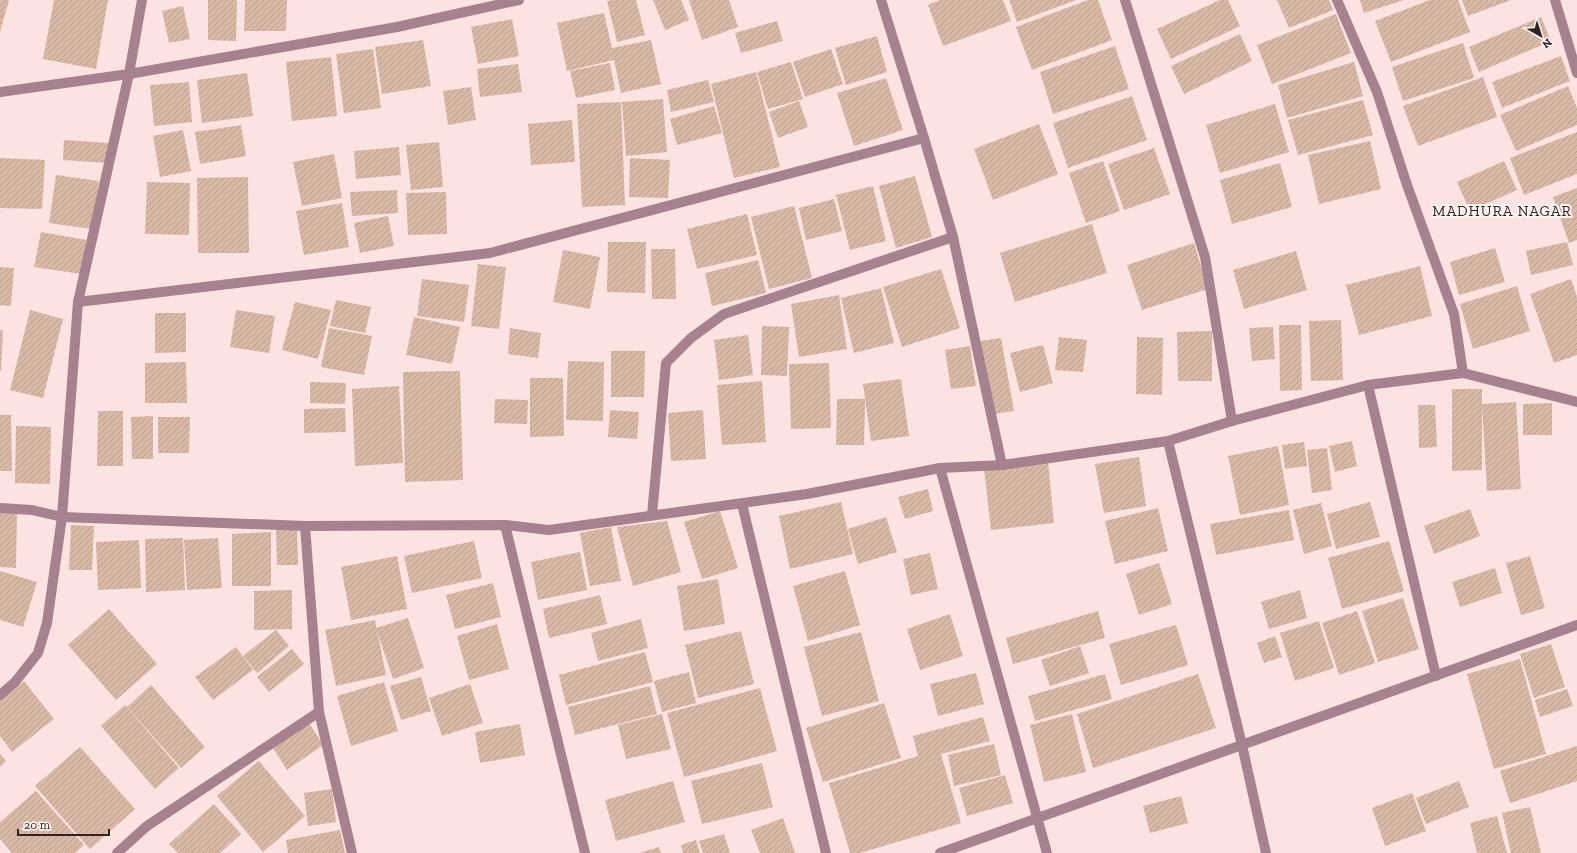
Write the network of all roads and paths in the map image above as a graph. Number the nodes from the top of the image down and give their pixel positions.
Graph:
1 (142, 0) edge
2 (519, 0) edge
3 (881, 0) edge
4 (1125, 0) edge
5 (1337, 0) edge
6 (1555, 0) edge
7 (1577, 73) edge
8 (129, 74) junction
9 (0, 92) edge
10 (924, 138) junction
11 (953, 237) junction
12 (78, 302) junction
13 (1463, 373) junction
14 (1368, 385) junction
15 (1577, 402) edge
16 (1232, 421) junction
17 (1168, 440) junction
18 (1002, 465) junction
19 (940, 468) junction
20 (742, 504) junction
21 (0, 508) edge
22 (652, 515) junction
23 (62, 518) junction
24 (505, 525) junction
25 (305, 526) junction
26 (1577, 625) edge
27 (1436, 676) junction
28 (0, 695) edge
29 (319, 712) junction
30 (1242, 745) junction
31 (1037, 818) junction
32 (117, 853) edge
33 (352, 853) edge
34 (585, 853) edge
35 (826, 853) edge
36 (940, 853) edge
37 (1047, 853) edge
38 (1266, 853) edge

1 - 8 street
2 - 8 street
3 - 10 street
4 - 16 street
5 - 13 street
6 - 7 street
8 - 9 street
8 - 12 street
10 - 11 street
10 - 12 street
11 - 18 street
11 - 22 street
12 - 23 street
13 - 14 street
13 - 15 street
14 - 16 street
14 - 27 street
16 - 17 street
17 - 18 street
17 - 30 street
18 - 19 street
19 - 20 street
19 - 31 street
20 - 22 street
20 - 35 street
21 - 23 street
22 - 24 street
23 - 25 street
23 - 28 street
24 - 25 street
24 - 34 street
25 - 29 street
26 - 27 street
27 - 30 street
29 - 32 street
29 - 33 street
30 - 31 street
30 - 38 street
31 - 36 street
31 - 37 street

